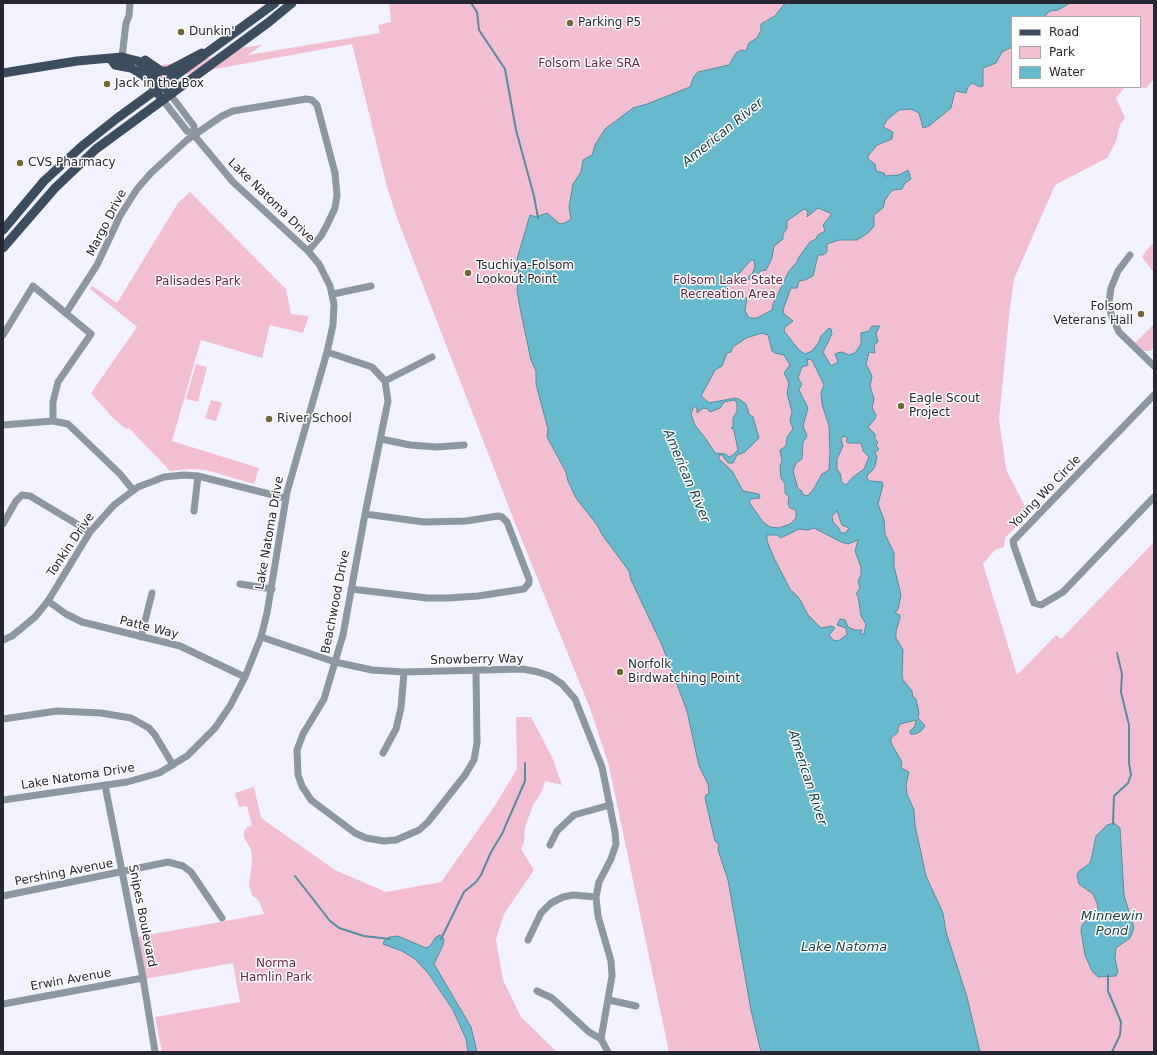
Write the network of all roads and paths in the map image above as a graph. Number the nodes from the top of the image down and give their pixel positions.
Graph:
1 (130, 3) edge
2 (275, 3) edge
3 (292, 3) edge
4 (213, 50) junction
5 (126, 57) junction
6 (110, 58) junction
7 (131, 68) junction
8 (3, 73) edge
9 (159, 88) junction
10 (170, 94) junction
11 (162, 99) junction
12 (194, 135) junction
13 (3, 230) edge
14 (3, 248) edge
15 (308, 251) junction
16 (1130, 255) dead end
17 (371, 286) dead end
18 (332, 294) junction
19 (66, 313) junction
20 (3, 335) edge
21 (327, 352) junction
22 (432, 357) dead end
23 (1152, 361) edge
24 (385, 381) junction
25 (1154, 396) edge
26 (53, 421) junction
27 (3, 425) edge
28 (382, 439) junction
29 (464, 445) dead end
30 (198, 476) junction
31 (133, 490) junction
32 (1154, 497) edge
33 (285, 498) junction
34 (194, 511) dead end
35 (365, 514) junction
36 (3, 524) edge
37 (90, 532) junction
38 (240, 584) dead end
39 (272, 589) junction
40 (351, 589) junction
41 (152, 593) dead end
42 (48, 600) junction
43 (141, 637) junction
44 (261, 637) junction
45 (3, 640) edge
46 (335, 662) junction
47 (476, 671) junction
48 (404, 672) junction
49 (245, 677) junction
50 (3, 719) edge
51 (383, 753) dead end
52 (173, 765) junction
53 (105, 785) junction
54 (3, 800) edge
55 (610, 805) junction
56 (550, 845) dead end
57 (122, 873) junction
58 (3, 896) edge
59 (596, 897) junction
60 (222, 918) dead end
61 (528, 940) dead end
62 (143, 978) junction
63 (537, 991) dead end
64 (609, 1000) junction
65 (3, 1004) edge
66 (636, 1006) dead end
67 (601, 1039) junction
68 (155, 1052) edge
69 (608, 1052) edge

1 - 5 street
2 - 4 main road
3 - 10 main road
4 - 5 main road
4 - 9 main road
5 - 6 main road
5 - 7 street
5 - 9 main road
6 - 7 main road
6 - 8 main road
7 - 9 main road
9 - 10 main road
9 - 11 main road
9 - 13 main road
10 - 11 main road
10 - 12 street, Lake Natoma Drive
11 - 12 street, Lake Natoma Drive
11 - 14 main road
12 - 15 street, Lake Natoma Drive
12 - 15 street, Margo Drive
12 - 19 street, Margo Drive
15 - 18 street, Lake Natoma Drive
16 - 23 street
17 - 18 street
18 - 21 street, Lake Natoma Drive
19 - 20 street
19 - 26 street
21 - 24 street
21 - 33 street, Lake Natoma Drive
22 - 24 street
24 - 28 street, Beachwood Drive
25 - 32 street, Young Wo Circle
26 - 27 street
26 - 31 street
28 - 29 street
28 - 35 street, Beachwood Drive
30 - 31 street, Tonkin Drive
30 - 33 street, Tonkin Drive
30 - 34 street
31 - 37 street, Tonkin Drive
33 - 39 street, Lake Natoma Drive
35 - 40 street, Beachwood Drive
35 - 40 street
36 - 37 street
37 - 42 street, Tonkin Drive
38 - 39 street
39 - 44 street, Lake Natoma Drive
40 - 46 street, Beachwood Drive
41 - 43 street
42 - 43 street, Patte Way
42 - 45 street, Tonkin Drive
43 - 49 street, Patte Way
44 - 46 street, Snowberry Way
44 - 49 street, Lake Natoma Drive
46 - 47 street, Beachwood Drive
46 - 48 street, Snowberry Way
47 - 48 street, Snowberry Way
47 - 55 street, Snowberry Way
48 - 51 street
49 - 52 street, Lake Natoma Drive
50 - 52 street
52 - 53 street, Lake Natoma Drive
53 - 54 street, Lake Natoma Drive
53 - 57 street, Snipes Boulevard
55 - 56 street
55 - 59 street, Snowberry Way
57 - 58 street, Pershing Avenue
57 - 60 street, Pershing Avenue
57 - 62 street, Snipes Boulevard
59 - 61 street
59 - 64 street, Snowberry Way
62 - 65 street, Erwin Avenue
62 - 68 street, Snipes Boulevard
63 - 67 street
64 - 66 street
64 - 67 street, Snowberry Way
67 - 69 street

